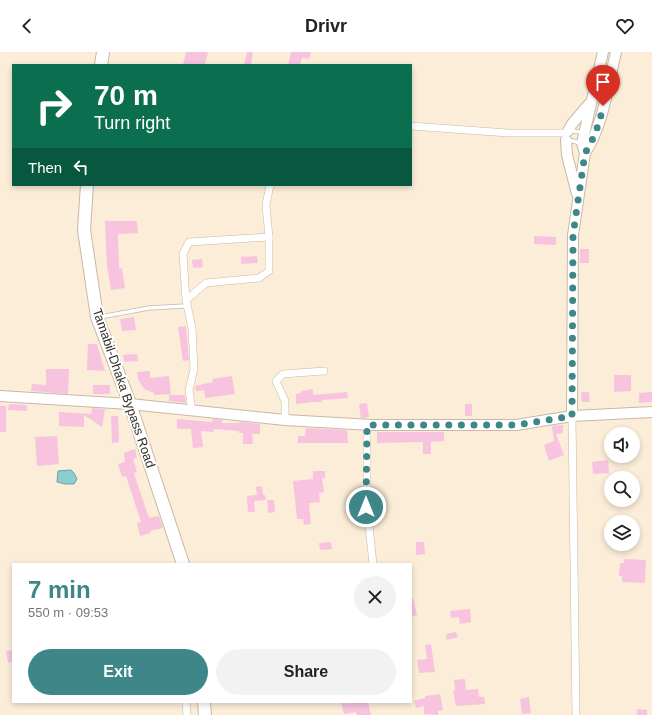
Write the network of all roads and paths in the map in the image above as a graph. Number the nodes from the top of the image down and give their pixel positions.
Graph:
1 (103, 52) edge
2 (604, 52) edge
3 (616, 52) edge
4 (101, 64) edge
5 (593, 99) junction
6 (412, 126) edge
7 (589, 133) junction
8 (565, 134) junction
9 (586, 147) junction
10 (87, 186) edge
11 (270, 186) edge
12 (578, 196) junction
13 (269, 237) junction
14 (186, 303) junction
15 (97, 317) junction
16 (324, 370) dead end
17 (0, 396) edge
18 (130, 404) junction
19 (192, 411) junction
20 (652, 412) edge
21 (572, 416) junction
22 (285, 420) junction
23 (367, 425) junction
24 (181, 563) edge
25 (373, 563) edge
26 (186, 703) edge
27 (204, 703) edge
28 (187, 715) edge
29 (205, 715) edge
30 (576, 715) edge

1 - 4 highway
2 - 5 street
3 - 7 street
5 - 7 street
5 - 8 street
6 - 8 street
7 - 8 lane
7 - 9 street
8 - 9 lane
8 - 12 street
9 - 12 street
10 - 15 highway, Tamabil-Dhaka Bypass Road
11 - 13 street
12 - 21 street
13 - 14 street
13 - 14 street
14 - 15 lane
14 - 19 street
15 - 18 highway, Tamabil-Dhaka Bypass Road
16 - 22 street
17 - 18 street
18 - 19 street
18 - 24 highway, Tamabil-Dhaka Bypass Road
19 - 22 street
20 - 21 street
21 - 23 street
21 - 30 street
22 - 23 street
23 - 25 street
26 - 28 street
27 - 29 highway

